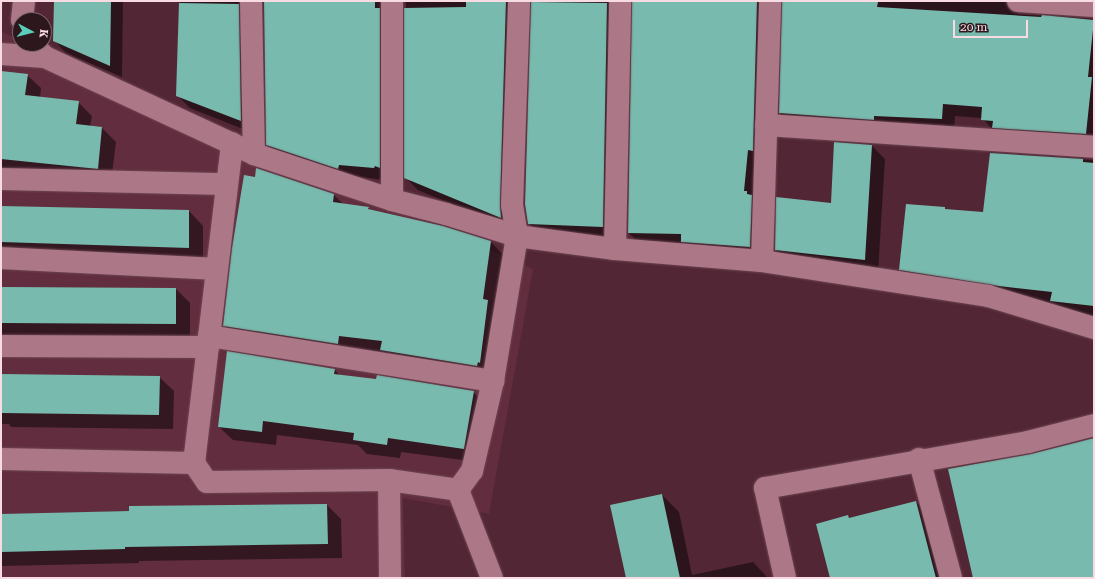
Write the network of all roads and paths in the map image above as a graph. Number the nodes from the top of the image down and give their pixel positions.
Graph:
1 (24, 1) edge
2 (251, 1) edge
3 (392, 1) edge
4 (518, 1) edge
5 (620, 1) edge
6 (770, 1) edge
7 (1018, 1) edge
8 (1094, 6) edge
9 (23, 12) edge
10 (20, 52) edge
11 (43, 52) edge
12 (1, 54) edge
13 (766, 125) junction
14 (232, 143) junction
15 (1094, 147) edge
16 (254, 154) junction
17 (1, 179) edge
18 (227, 184) junction
19 (392, 200) junction
20 (517, 236) junction
21 (615, 249) junction
22 (1, 258) edge
23 (762, 261) junction
24 (217, 269) junction
25 (1094, 328) edge
26 (208, 342) junction
27 (1, 346) edge
28 (493, 381) junction
29 (1094, 425) edge
30 (919, 459) junction
31 (1, 460) edge
32 (194, 463) junction
33 (389, 480) junction
34 (458, 490) junction
35 (390, 578) edge
36 (492, 578) edge
37 (785, 578) edge
38 (951, 578) edge

1 - 9 street
2 - 16 street
3 - 19 street
4 - 20 street
5 - 21 street
6 - 13 street
7 - 8 street
10 - 12 street
11 - 14 street
13 - 15 street
13 - 23 street
14 - 16 street
14 - 18 street
16 - 19 street
17 - 18 street
18 - 24 street
19 - 20 street
20 - 21 street
20 - 28 street
21 - 23 street
22 - 24 street
23 - 25 street
24 - 26 street
26 - 27 street
26 - 28 street
26 - 32 street
28 - 34 street
29 - 30 street
30 - 37 street
30 - 38 street
31 - 32 street
32 - 33 street
33 - 34 street
33 - 35 street
34 - 36 street

